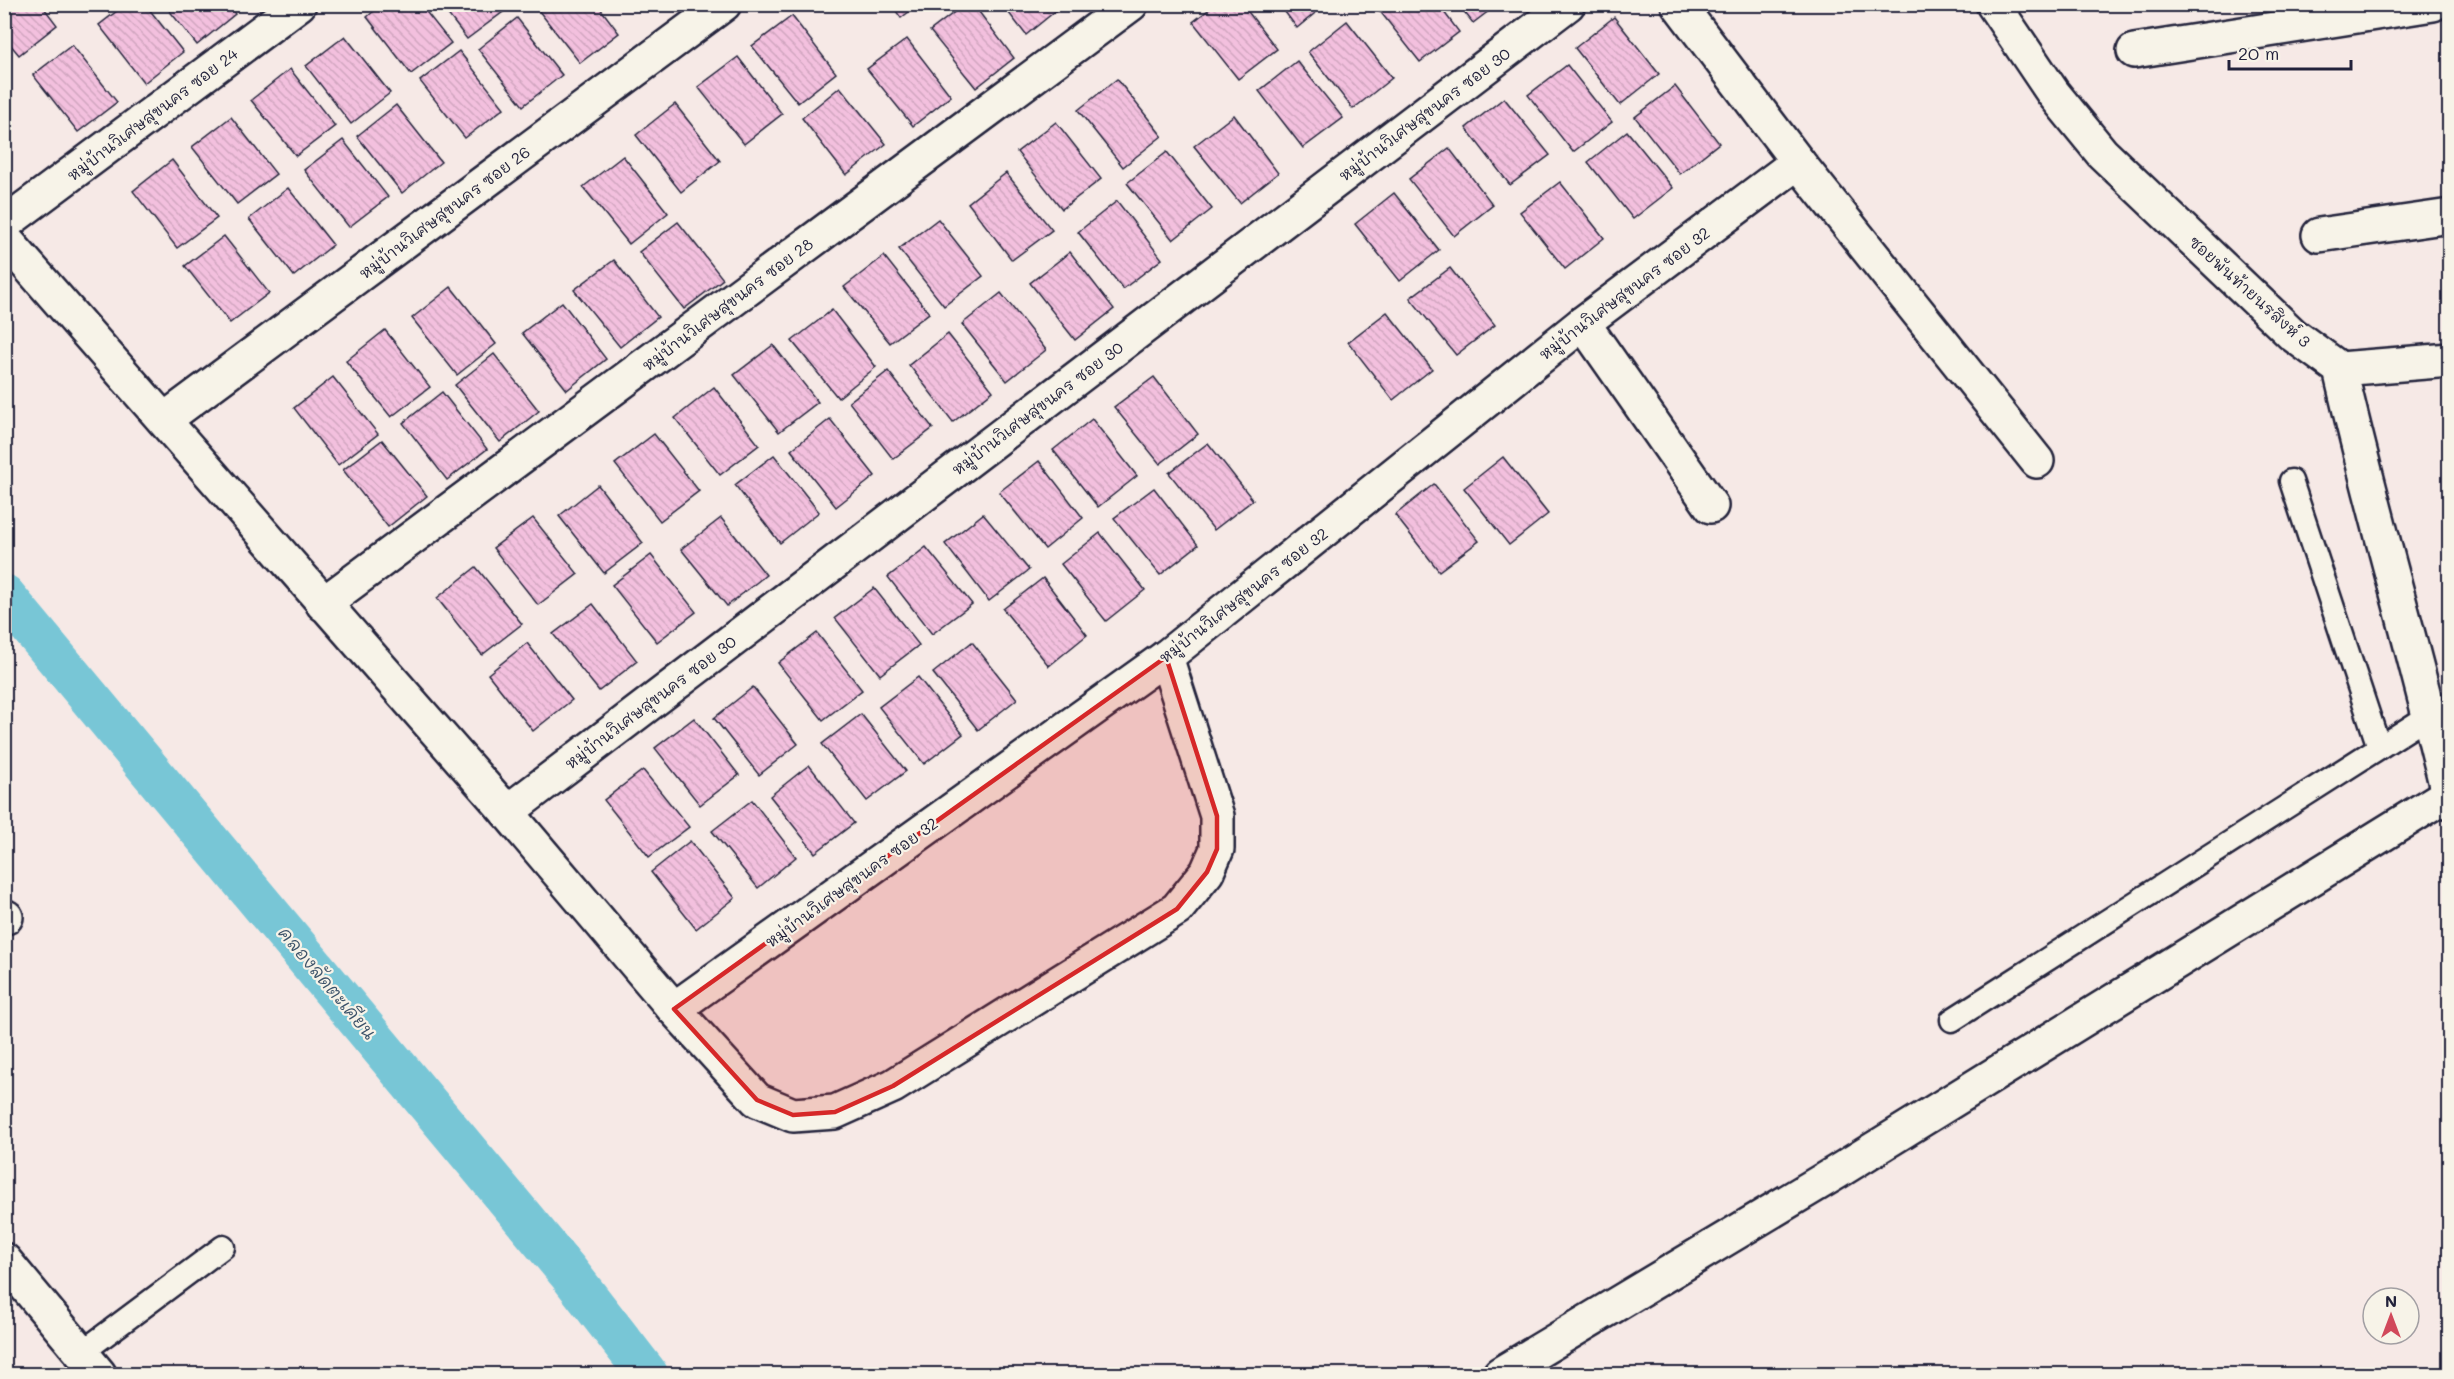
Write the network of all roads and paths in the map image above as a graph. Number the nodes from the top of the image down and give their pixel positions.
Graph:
1 (299, 4) edge
2 (724, 4) edge
3 (1131, 4) edge
4 (1568, 4) edge
5 (1678, 4) edge
6 (1993, 4) edge
7 (2433, 4) edge
8 (2134, 51) dead end
9 (1798, 162) junction
10 (2450, 216) edge
11 (4, 224) edge
12 (2319, 235) dead end
13 (4, 238) edge
14 (1583, 323) junction
15 (2450, 360) edge
16 (2340, 369) junction
17 (164, 420) junction
18 (2037, 461) dead end
19 (2291, 481) dead end
20 (1711, 506) dead end
21 (323, 604) junction
22 (1166, 657) junction
23 (2430, 715) junction
24 (2379, 747) junction
25 (2449, 798) edge
26 (507, 812) junction
27 (674, 1009) junction
28 (1952, 1020) dead end
29 (223, 1247) dead end
30 (4, 1260) edge
31 (90, 1364) edge
32 (1500, 1374) edge

1 - 11 street, หมู่บ้านวิเศษสุขนคร ซอย 24
2 - 17 street, หมู่บ้านวิเศษสุขนคร ซอย 26
3 - 21 street, หมู่บ้านวิเศษสุขนคร ซอย 28
4 - 26 street, หมู่บ้านวิเศษสุขนคร ซอย 30
5 - 9 street
6 - 16 street, ซอยพันท้ายนรสิงห์ 3
7 - 8 street
9 - 14 street, หมู่บ้านวิเศษสุขนคร ซอย 32
9 - 18 street
10 - 12 street
13 - 17 street
14 - 20 street
14 - 22 street, หมู่บ้านวิเศษสุขนคร ซอย 32
15 - 16 street
16 - 23 street
17 - 21 street
19 - 24 lane
21 - 26 street
22 - 27 street, หมู่บ้านวิเศษสุขนคร ซอย 32
22 - 27 street
23 - 24 lane
23 - 25 street
24 - 28 lane
25 - 32 street
26 - 27 street
29 - 31 lane
30 - 31 street

